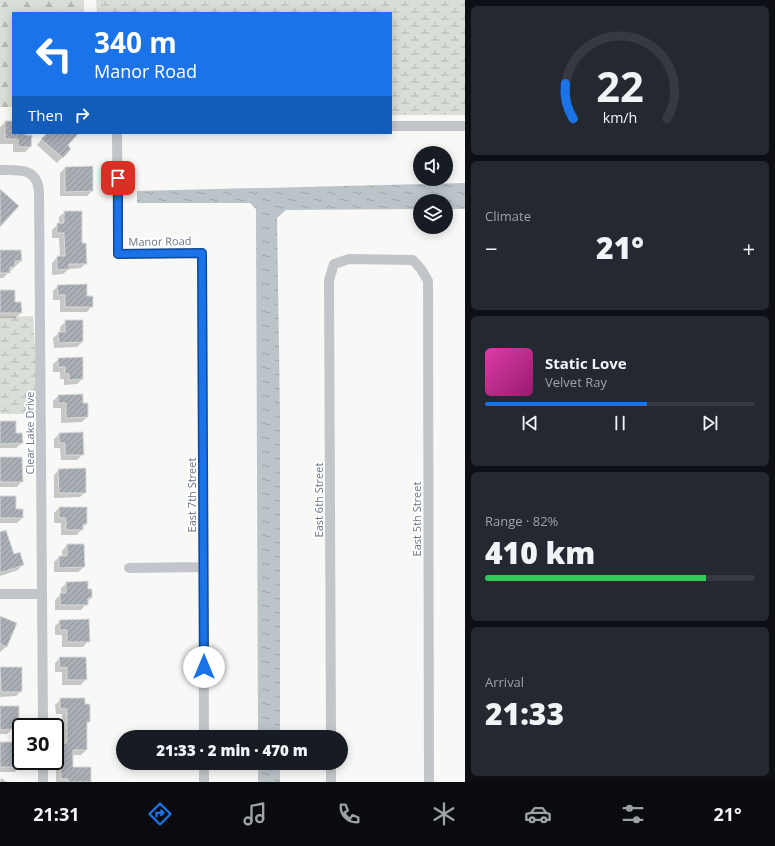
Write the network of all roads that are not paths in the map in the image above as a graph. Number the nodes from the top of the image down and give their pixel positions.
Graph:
1 (392, 126) edge
2 (465, 126) edge
3 (117, 134) edge
4 (0, 170) edge
5 (202, 253) joint
6 (334, 264) joint
7 (203, 567) junction
8 (129, 568) dead end
9 (0, 594) edge
10 (42, 594) junction
11 (43, 718) edge
12 (204, 730) edge
13 (331, 730) edge
14 (43, 770) edge
15 (204, 770) edge
16 (331, 770) edge
17 (44, 782) edge
18 (204, 782) edge
19 (331, 782) edge
20 (429, 782) edge

1 - 2 street
3 - 5 street, Manor Road
4 - 10 street, Clear Lake Drive
5 - 7 street, East 7th Street
6 - 13 street, East 6th Street
6 - 20 street, East 5th Street
7 - 8 street
7 - 12 street, East 7th Street
9 - 10 street
10 - 11 street, Clear Lake Drive
14 - 17 street
15 - 18 street
16 - 19 street

